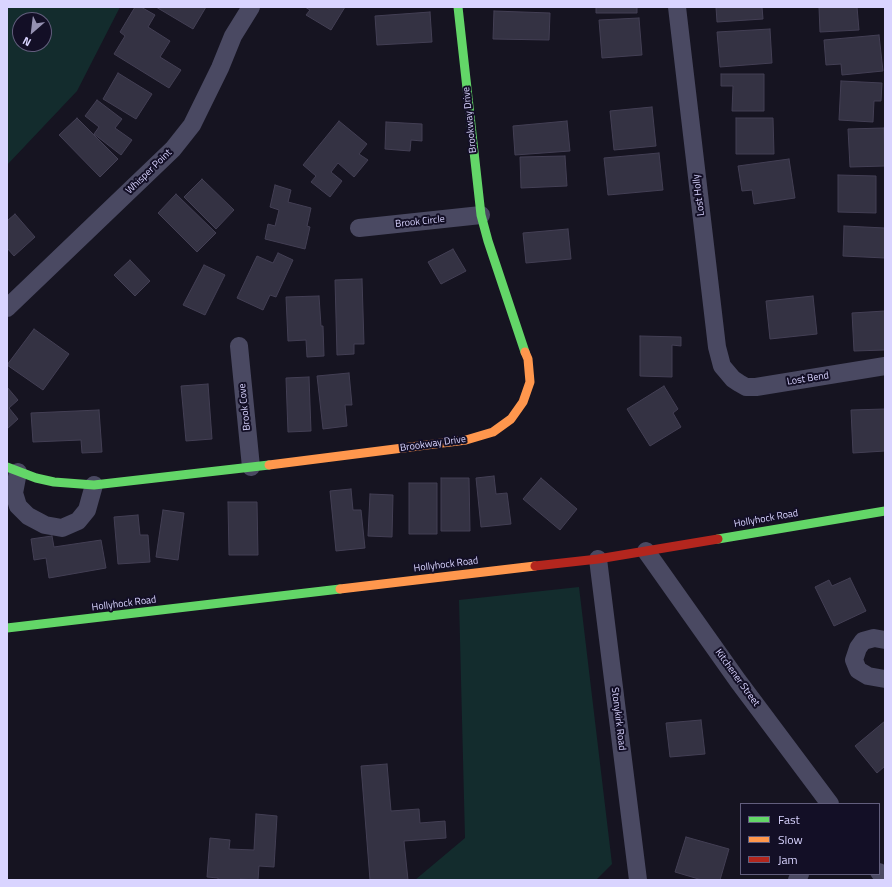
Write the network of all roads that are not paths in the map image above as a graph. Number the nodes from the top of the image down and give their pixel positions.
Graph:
1 (251, 7) edge
2 (458, 7) edge
3 (677, 7) edge
4 (481, 215) junction
5 (359, 228) dead end
6 (7, 308) edge
7 (239, 346) dead end
8 (885, 366) edge
9 (733, 379) joint
10 (251, 467) junction
11 (12, 470) edge
12 (94, 485) junction
13 (885, 511) edge
14 (646, 551) junction
15 (598, 559) junction
16 (7, 628) edge
17 (885, 640) edge
18 (885, 679) edge
19 (829, 803) edge
20 (638, 880) edge

1 - 6 street, Whisper Point
2 - 4 street, Brookway Drive
3 - 9 street, Lost Holly
4 - 5 street, Brook Circle
4 - 10 street, Brookway Drive
7 - 10 street, Brook Cove
8 - 9 street, Lost Bend
10 - 12 street, Brookway Drive
11 - 12 street, Brookway Drive
11 - 12 street, Brookway Drive
13 - 14 street, Hollyhock Road
14 - 15 street, Hollyhock Road
14 - 19 street, Kitchener Street
15 - 16 street, Hollyhock Road
15 - 20 street, Stonykirk Road
17 - 18 street

